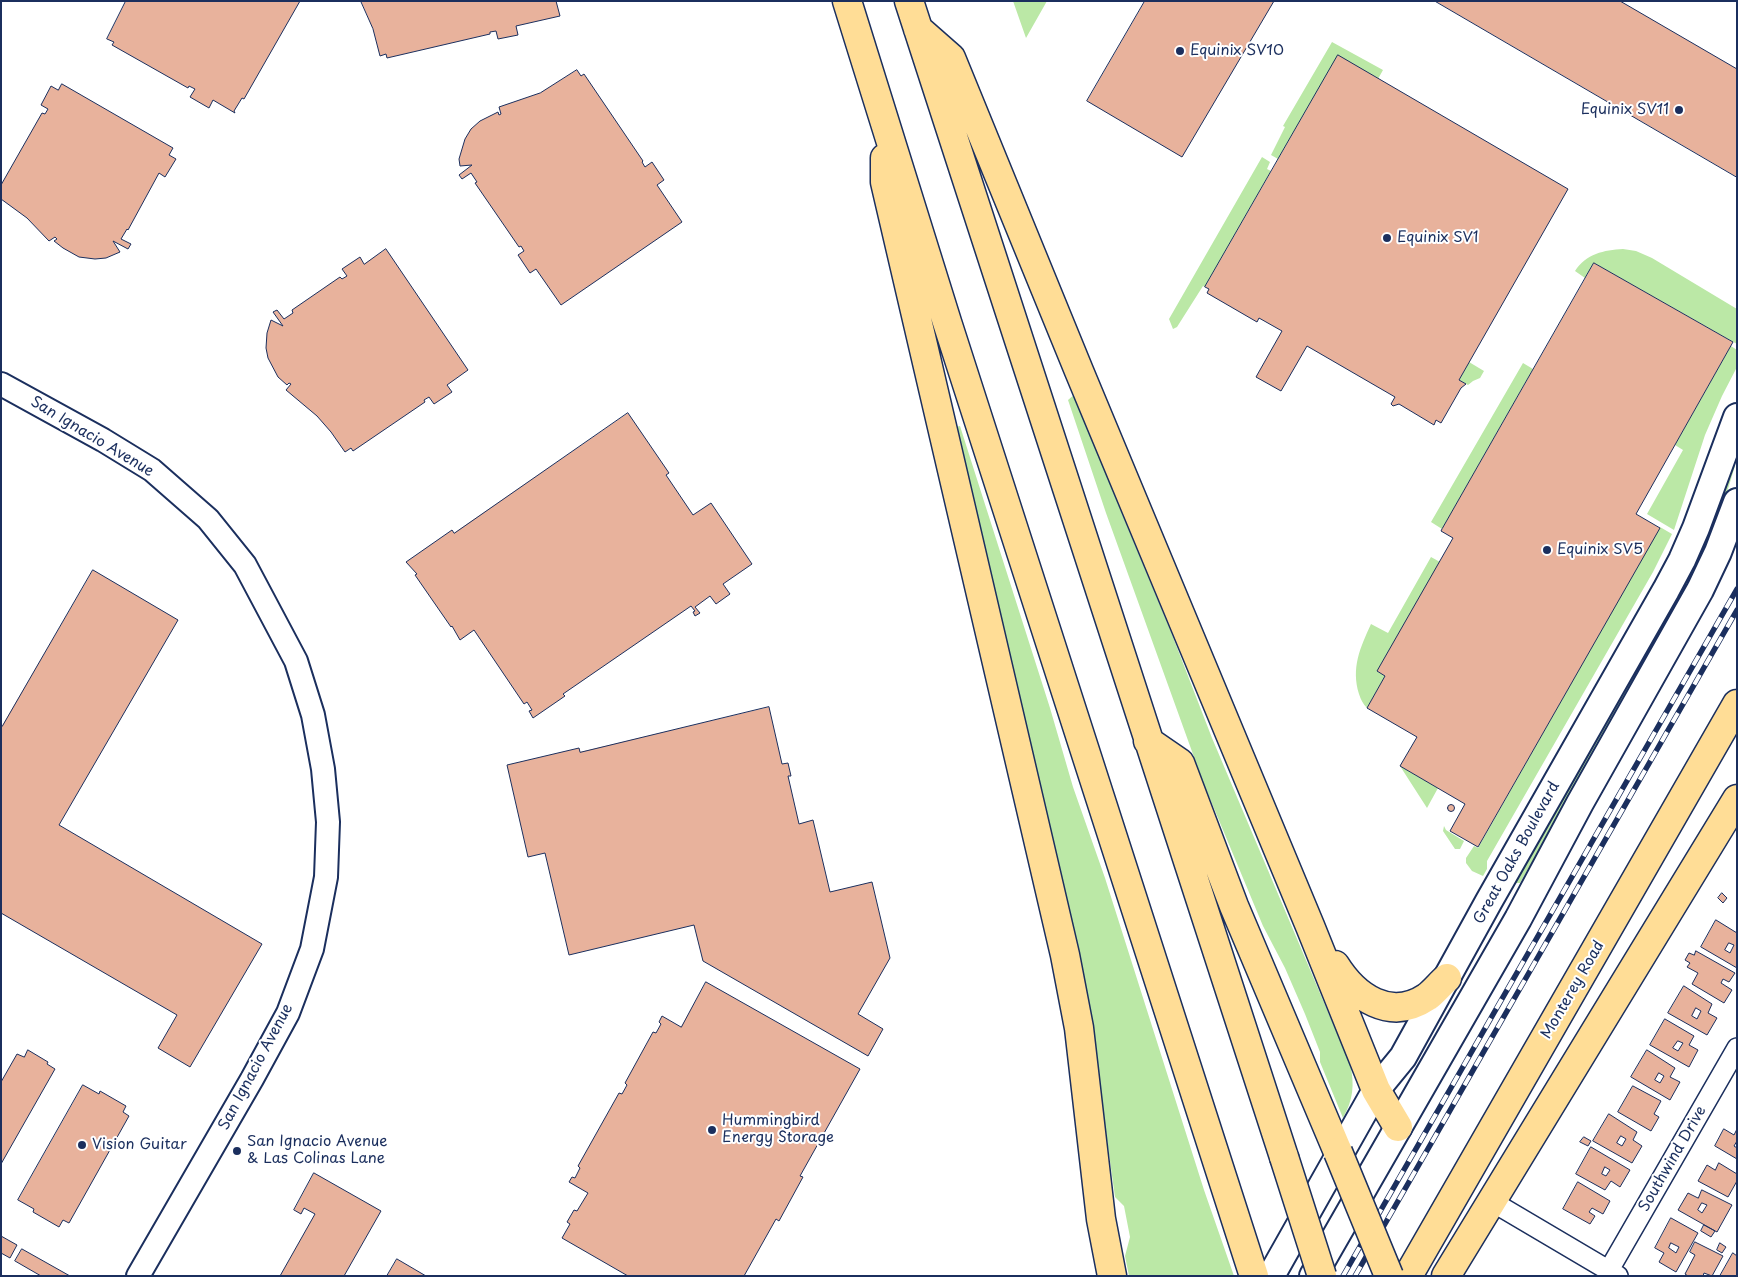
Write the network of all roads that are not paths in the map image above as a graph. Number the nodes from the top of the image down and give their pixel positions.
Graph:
1 (846, 1) edge
2 (909, 1) edge
3 (917, 28) junction
4 (886, 124) junction
5 (1, 384) edge
6 (1737, 417) edge
7 (1737, 502) edge
8 (1737, 704) edge
9 (1148, 741) junction
10 (1737, 798) edge
11 (1310, 926) junction
12 (1447, 978) junction
13 (1737, 1048) edge
14 (1376, 1090) junction
15 (1398, 1128) junction
16 (1491, 1201) junction
17 (1614, 1273) edge
18 (138, 1276) edge
19 (1112, 1276) edge
20 (1254, 1276) edge
21 (1271, 1276) edge
22 (1313, 1276) edge
23 (1322, 1276) edge
24 (1389, 1276) edge
25 (1408, 1276) edge
26 (1446, 1276) edge

1 - 4 main road
2 - 3 main road
3 - 9 main road
3 - 11 main road
4 - 19 main road
4 - 20 main road
5 - 18 street, San Ignacio Avenue
6 - 12 main road, Great Oaks Boulevard
7 - 15 main road, Great Oaks Boulevard
8 - 25 main road, Monterey Road
9 - 23 main road, bridge
9 - 24 main road, bridge
10 - 16 main road
11 - 12 main road
11 - 14 main road
12 - 14 main road, Great Oaks Boulevard
13 - 17 street, Southwind Drive
14 - 15 main road
14 - 21 main road, Great Oaks Boulevard
15 - 22 main road, Great Oaks Boulevard
16 - 17 street
16 - 26 main road

